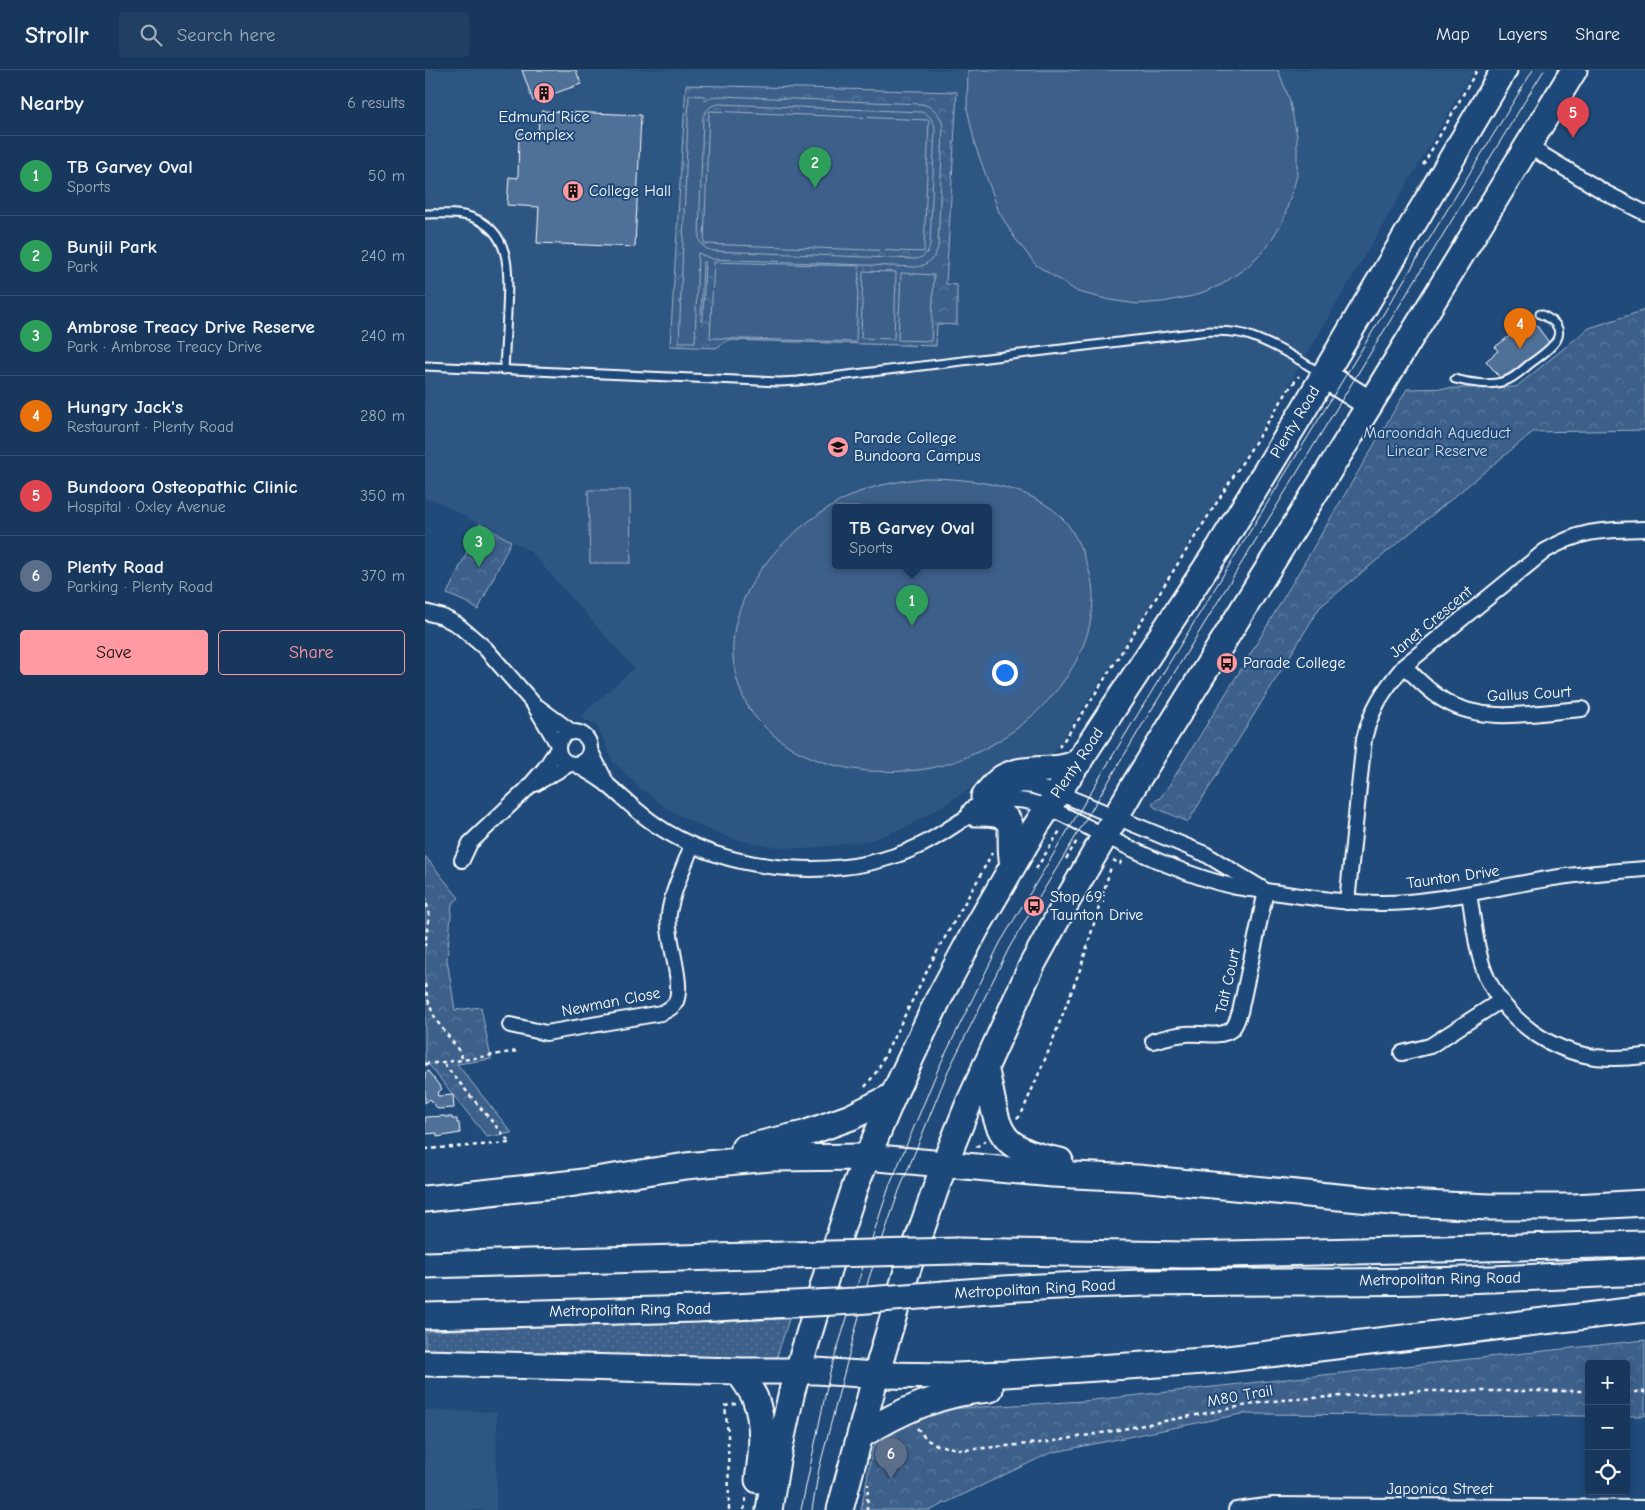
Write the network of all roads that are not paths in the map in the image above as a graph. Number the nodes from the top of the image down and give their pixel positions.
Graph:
1 (1504, 70) edge
2 (1574, 70) edge
3 (1527, 146) junction
4 (1645, 213) edge
5 (425, 214) edge
6 (1540, 314) dead end
7 (425, 366) edge
8 (504, 370) junction
9 (1315, 370) junction
10 (1455, 379) dead end
11 (1370, 404) junction
12 (1645, 529) edge
13 (425, 612) edge
14 (1404, 666) junction
15 (533, 703) junction
16 (1582, 709) dead end
17 (572, 732) junction
18 (558, 747) junction
19 (590, 750) junction
20 (1079, 762) junction
21 (573, 764) junction
22 (608, 785) junction
23 (526, 790) junction
24 (1052, 801) junction
25 (979, 805) junction
26 (1118, 826) junction
27 (693, 845) junction
28 (461, 860) dead end
29 (1024, 867) junction
30 (1645, 869) edge
31 (1266, 891) junction
32 (1469, 894) junction
33 (1347, 902) junction
34 (1500, 1001) junction
35 (510, 1025) dead end
36 (1153, 1041) dead end
37 (1401, 1053) dead end
38 (1645, 1056) edge
39 (985, 1067) junction
40 (893, 1096) junction
41 (855, 1157) junction
42 (955, 1165) junction
43 (1138, 1178) junction
44 (575, 1183) junction
45 (425, 1199) edge
46 (1645, 1202) edge
47 (1645, 1244) edge
48 (425, 1265) edge
49 (1645, 1272) edge
50 (1645, 1309) edge
51 (425, 1316) edge
52 (1219, 1360) junction
53 (425, 1364) edge
54 (738, 1371) junction
55 (787, 1372) junction
56 (886, 1375) junction
57 (860, 1436) junction
58 (1449, 1508) edge
59 (1645, 1508) edge
60 (753, 1510) edge
61 (769, 1510) edge
62 (840, 1510) edge
63 (1236, 1510) edge

1 - 9 highway, Plenty Road
2 - 3 highway
3 - 4 street
3 - 11 highway
5 - 8 lane
6 - 10 lane
7 - 8 lane
8 - 9 lane
9 - 11 highway
9 - 20 highway, Plenty Road
11 - 26 highway
12 - 14 street, Janet Crescent
13 - 15 street
14 - 16 street, Gallus Court
14 - 33 street, Janet Crescent
15 - 17 street
15 - 18 street
17 - 18 street
17 - 19 street
18 - 21 street
18 - 23 street
19 - 21 street
19 - 22 street
20 - 24 highway, Plenty Road
20 - 25 highway
21 - 22 street
21 - 23 street
22 - 27 street
23 - 28 street
24 - 25 street
24 - 26 street
24 - 26 street
24 - 29 highway, Plenty Road
25 - 27 street
25 - 29 highway
26 - 31 street, Taunton Drive
26 - 31 street, Taunton Drive
26 - 39 highway
27 - 35 street, Newman Close
29 - 40 highway, Plenty Road
30 - 32 street, Taunton Drive
31 - 33 street, Taunton Drive
31 - 36 street, Tait Court
32 - 33 street, Taunton Drive
32 - 34 street
34 - 37 street
34 - 38 street
39 - 42 highway
39 - 43 highway
40 - 41 highway, Plenty Road
40 - 44 highway
41 - 42 highway
41 - 44 highway
41 - 55 highway, Plenty Road
42 - 43 highway
42 - 56 highway
43 - 46 highway
44 - 45 highway
47 - 48 highway, Metropolitan Ring Road, bridge
49 - 51 highway, Metropolitan Ring Road, bridge
50 - 52 highway
52 - 56 highway
52 - 57 highway
53 - 54 highway
54 - 55 highway
54 - 60 highway
55 - 56 highway
55 - 61 highway, Plenty Road
56 - 57 highway
57 - 62 highway
58 - 59 street, Japonica Street
58 - 63 street, Japonica Street

